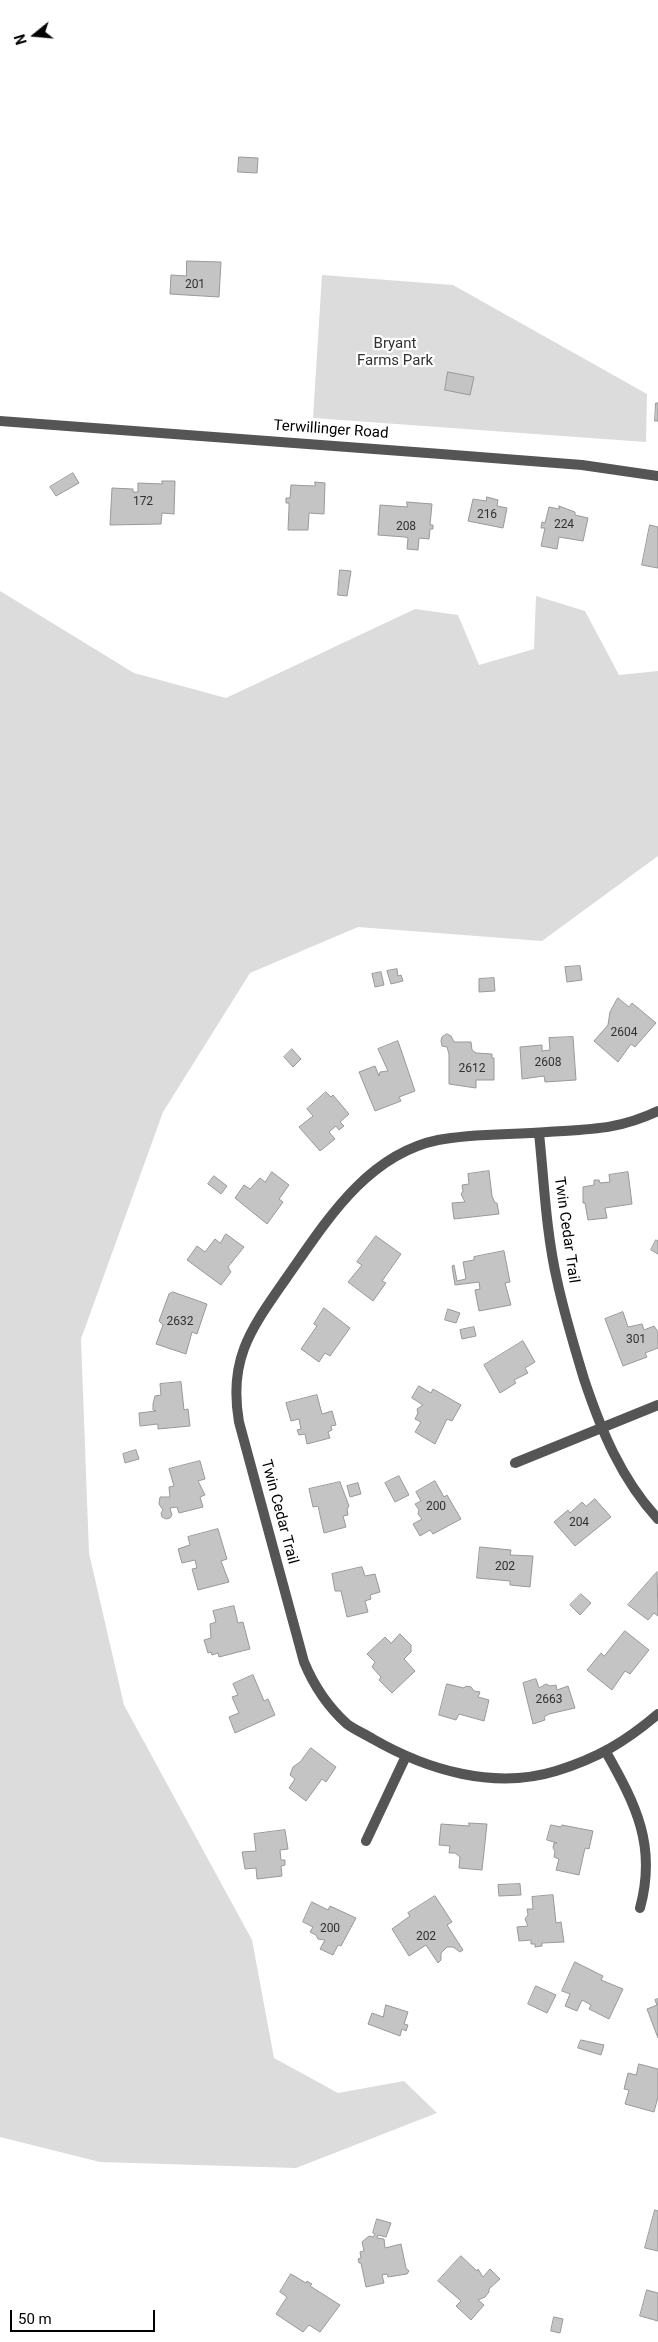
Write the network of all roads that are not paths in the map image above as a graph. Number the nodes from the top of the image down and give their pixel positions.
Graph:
1 (0, 421) edge
2 (658, 476) edge
3 (658, 1111) edge
4 (540, 1132) junction
5 (658, 1405) edge
6 (601, 1427) junction
7 (515, 1463) dead end
8 (658, 1519) edge
9 (658, 1714) edge
10 (606, 1752) junction
11 (406, 1756) junction
12 (366, 1841) dead end
13 (640, 1908) dead end

1 - 2 street, Terwillinger Road
3 - 4 street, Twin Cedar Trail
4 - 6 street, Twin Cedar Trail
4 - 11 street, Twin Cedar Trail
5 - 6 street
6 - 7 street
6 - 8 street, Twin Cedar Trail
9 - 10 street, Twin Cedar Trail
10 - 11 street, Twin Cedar Trail
10 - 13 street
11 - 12 street

